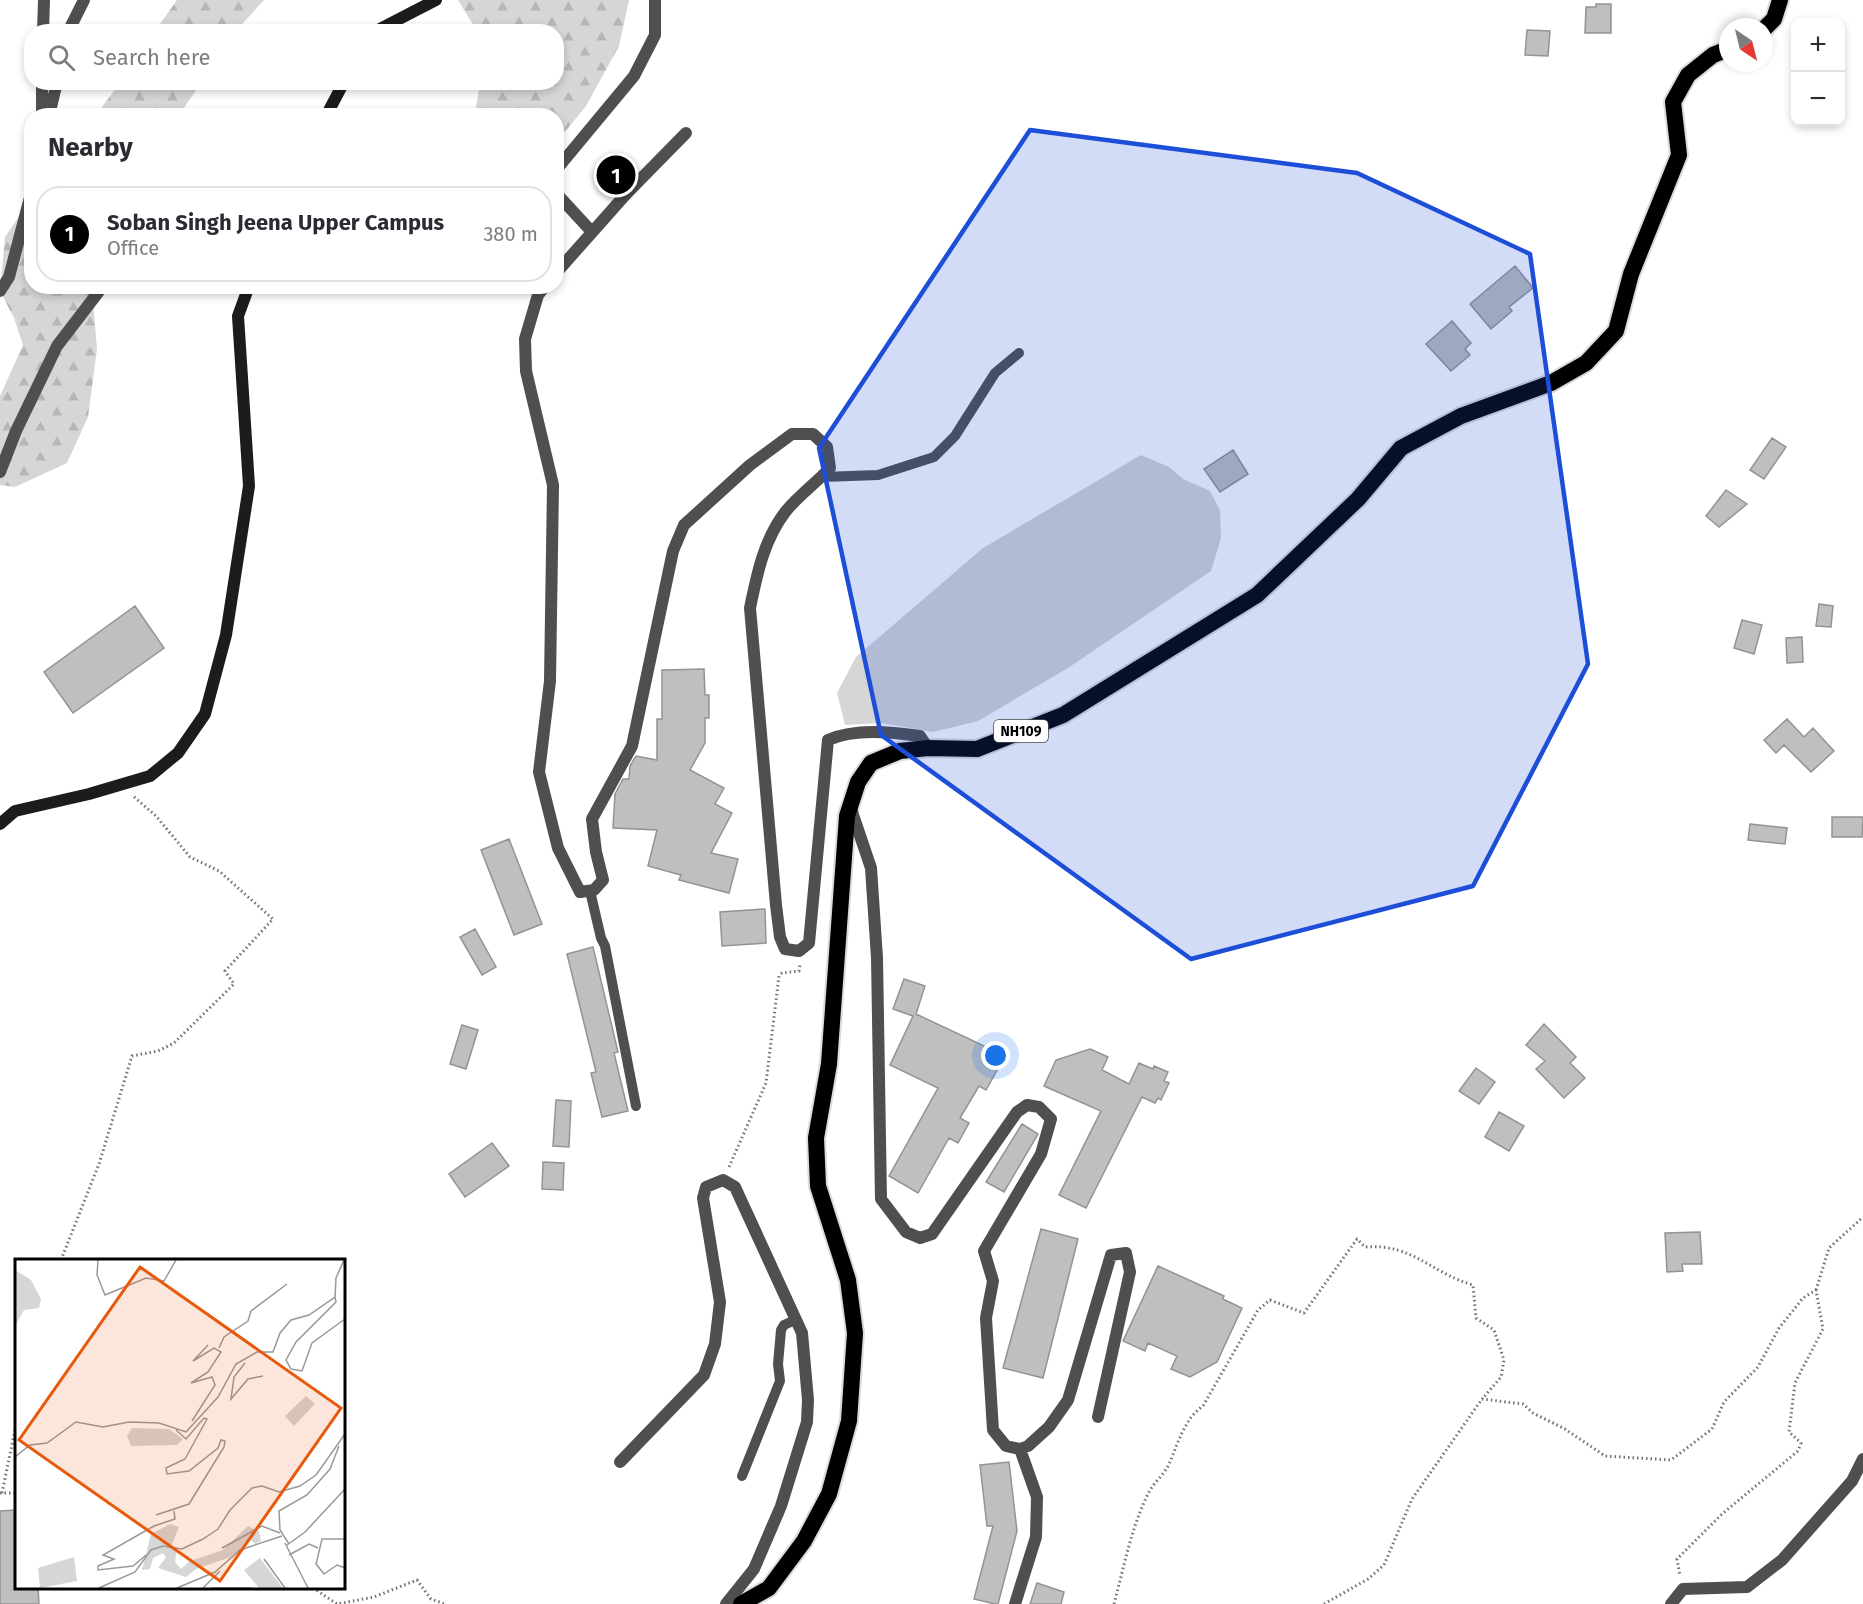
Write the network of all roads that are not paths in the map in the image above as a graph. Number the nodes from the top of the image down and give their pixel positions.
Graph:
1 (44, 0) edge
2 (84, 0) edge
3 (436, 0) edge
4 (655, 0) edge
5 (1780, 0) edge
6 (1773, 20) edge
7 (43, 24) edge
8 (72, 24) edge
9 (390, 24) edge
10 (1719, 53) edge
11 (42, 90) edge
12 (55, 90) edge
13 (340, 90) edge
14 (42, 108) edge
15 (51, 108) edge
16 (330, 108) edge
17 (686, 133) dead end
18 (564, 160) edge
19 (564, 202) edge
20 (24, 220) edge
21 (592, 232) junction
22 (564, 264) edge
23 (0, 291) edge
24 (97, 294) edge
25 (246, 294) edge
26 (539, 294) edge
27 (1019, 353) dead end
28 (0, 472) edge
29 (822, 477) junction
30 (928, 748) junction
31 (850, 806) junction
32 (0, 824) edge
33 (590, 891) junction
34 (636, 1106) dead end
35 (795, 1320) junction
36 (1098, 1417) dead end
37 (1020, 1449) junction
38 (1863, 1459) edge
39 (620, 1462) dead end
40 (742, 1476) dead end
41 (726, 1604) edge
42 (741, 1604) edge
43 (1015, 1604) edge
44 (1671, 1604) edge

1 - 7 street
2 - 8 street
3 - 9 main road
4 - 18 street
5 - 6 highway
10 - 30 highway, NH109
11 - 14 street
12 - 15 street
13 - 16 main road
17 - 21 street
19 - 21 street
20 - 23 street
21 - 22 street
24 - 28 street
25 - 32 main road
26 - 33 street
27 - 29 lane
29 - 30 street
29 - 33 street
30 - 31 highway, NH109
31 - 37 street
31 - 42 highway, NH109
33 - 34 lane
35 - 39 street
35 - 40 lane
35 - 41 street
36 - 37 street
37 - 43 street
38 - 44 street

